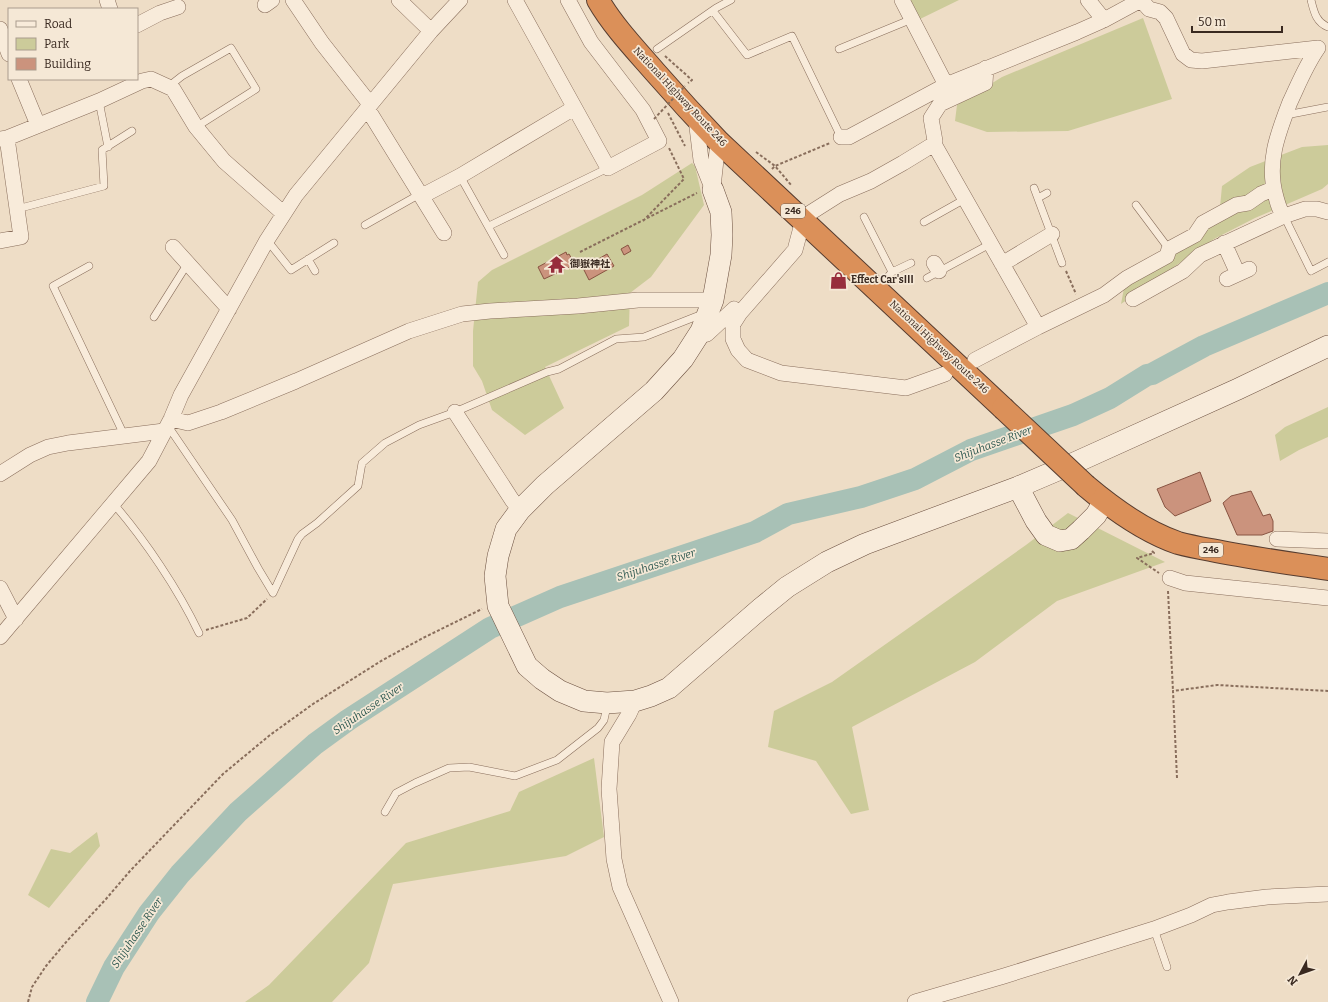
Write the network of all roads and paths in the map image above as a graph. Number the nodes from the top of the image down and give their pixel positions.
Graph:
1 (293, 0) edge
2 (399, 0) edge
3 (460, 0) edge
4 (515, 0) edge
5 (568, 0) edge
6 (598, 0) edge
7 (731, 0) edge
8 (902, 0) edge
9 (1088, 0) edge
10 (1141, 0) edge
11 (1311, 0) edge
12 (158, 6) edge
13 (178, 7) dead end
14 (713, 10) junction
15 (912, 19) junction
16 (1104, 20) junction
17 (138, 24) edge
18 (1328, 27) edge
19 (0, 29) edge
20 (431, 30) junction
21 (657, 49) joint
22 (839, 49) dead end
23 (8, 51) edge
24 (986, 68) junction
25 (139, 76) edge
26 (19, 80) edge
27 (133, 80) edge
28 (946, 85) junction
29 (168, 87) junction
30 (99, 101) junction
31 (369, 106) junction
32 (664, 107) junction
33 (1328, 107) edge
34 (574, 108) junction
35 (1285, 115) junction
36 (654, 119) dead end
37 (696, 119) junction
38 (38, 125) junction
39 (196, 127) junction
40 (132, 131) dead end
41 (841, 137) junction
42 (3, 138) edge
43 (719, 142) junction
44 (934, 144) junction
45 (667, 146) dead end
46 (108, 147) junction
47 (686, 148) dead end
48 (752, 149) dead end
49 (775, 166) junction
50 (608, 168) junction
51 (460, 176) junction
52 (712, 188) junction
53 (1034, 188) dead end
54 (795, 189) dead end
55 (1273, 189) junction
56 (1047, 193) dead end
57 (421, 195) junction
58 (1038, 198) junction
59 (965, 199) junction
60 (1136, 205) dead end
61 (17, 209) junction
62 (283, 212) junction
63 (1328, 212) edge
64 (1284, 216) junction
65 (864, 217) dead end
66 (803, 220) junction
67 (642, 221) junction
68 (924, 222) dead end
69 (366, 225) dead end
70 (488, 226) junction
71 (444, 233) dead end
72 (1052, 234) junction
73 (267, 240) junction
74 (0, 241) edge
75 (334, 243) dead end
76 (1224, 243) junction
77 (990, 244) junction
78 (173, 247) dead end
79 (1169, 249) junction
80 (580, 252) dead end
81 (504, 255) dead end
82 (308, 259) junction
83 (1328, 262) edge
84 (910, 263) dead end
85 (1062, 263) joint
86 (188, 264) junction
87 (1002, 264) junction
88 (88, 266) dead end
89 (315, 271) dead end
90 (933, 271) dead end
91 (892, 272) junction
92 (1238, 274) dead end
93 (877, 289) junction
94 (1133, 299) dead end
95 (1081, 306) junction
96 (229, 309) junction
97 (740, 313) junction
98 (708, 314) junction
99 (154, 317) dead end
100 (1038, 327) junction
101 (1328, 346) edge
102 (974, 360) dead end
103 (945, 374) dead end
104 (455, 412) junction
105 (167, 425) junction
106 (125, 437) junction
107 (0, 474) edge
108 (1018, 487) junction
109 (1104, 501) junction
110 (113, 503) junction
111 (520, 510) junction
112 (1277, 539) dead end
113 (1328, 541) edge
114 (1149, 548) dead end
115 (1328, 569) edge
116 (1170, 579) junction
117 (0, 588) edge
118 (273, 593) junction
119 (1328, 598) edge
120 (497, 603) junction
121 (16, 619) junction
122 (199, 633) joint
123 (0, 638) edge
124 (1173, 691) junction
125 (1328, 691) edge
126 (634, 701) junction
127 (607, 704) junction
128 (1177, 778) dead end
129 (385, 812) dead end
130 (1328, 894) edge
131 (1154, 929) junction
132 (1167, 967) dead end
133 (28, 1002) edge
134 (671, 1002) edge
135 (915, 1002) edge

1 - 31 street
2 - 20 street
3 - 20 street
4 - 34 street
5 - 50 street
6 - 37 highway, National Highway Route 246 / 246
7 - 14 lane
8 - 15 street
9 - 16 street
10 - 16 street
10 - 35 street
11 - 18 lane
12 - 13 street
12 - 17 street
14 - 21 lane
14 - 41 lane
15 - 22 lane
15 - 28 street
16 - 24 street
19 - 23 street
20 - 31 street
21 - 32 path, bridge
24 - 28 street
24 - 44 street
25 - 29 street
26 - 38 street
27 - 30 street
28 - 41 street
29 - 39 street
29 - 39 lane
30 - 38 street
30 - 46 lane
31 - 57 street
31 - 62 street
32 - 36 path, bridge
32 - 47 path
33 - 35 lane
34 - 50 street
34 - 51 street
35 - 55 street
37 - 43 highway, National Highway Route 246 / 246
37 - 52 street
38 - 42 street
39 - 62 street
40 - 46 lane
41 - 49 path
42 - 61 street
43 - 52 street
43 - 66 highway, National Highway Route 246 / 246
44 - 59 street
44 - 66 street
45 - 67 path
46 - 61 lane
48 - 49 path
49 - 54 path
50 - 70 lane
51 - 57 street
51 - 70 lane
52 - 67 path
52 - 98 street
53 - 58 lane
55 - 64 street
55 - 79 street
56 - 58 lane
57 - 69 lane
57 - 71 street
58 - 72 lane
59 - 68 lane
59 - 77 street
60 - 79 lane
61 - 74 street
62 - 73 street
63 - 64 street
64 - 76 street
64 - 83 lane
65 - 91 lane
66 - 93 highway, National Highway Route 246 / 246
66 - 97 street
67 - 80 path
70 - 81 lane
72 - 85 lane
72 - 87 street
73 - 82 lane
73 - 96 street
75 - 82 lane
76 - 92 street
76 - 94 street
77 - 87 street
77 - 90 lane
78 - 86 street
79 - 95 street
82 - 89 lane
84 - 91 lane
85 - 95 path
86 - 96 street
86 - 99 lane
87 - 100 street
88 - 106 lane
91 - 93 lane
93 - 109 highway, National Highway Route 246 / 246, bridge
95 - 100 street
96 - 105 street
97 - 98 street
97 - 103 street
98 - 104 lane
98 - 105 street
98 - 111 street
100 - 102 street
101 - 108 street
104 - 111 street
104 - 118 lane
105 - 106 street
105 - 110 street
105 - 118 lane
106 - 107 street
108 - 109 street
108 - 126 street
109 - 115 highway, National Highway Route 246 / 246
110 - 121 street
110 - 122 lane
111 - 120 street
112 - 113 street
114 - 116 path
116 - 119 street
116 - 124 path
117 - 121 street
118 - 122 path
120 - 127 street
120 - 133 path
121 - 123 street
124 - 125 path
124 - 128 path
126 - 127 street
126 - 134 street
127 - 129 lane
130 - 131 street
131 - 132 lane
131 - 135 street

